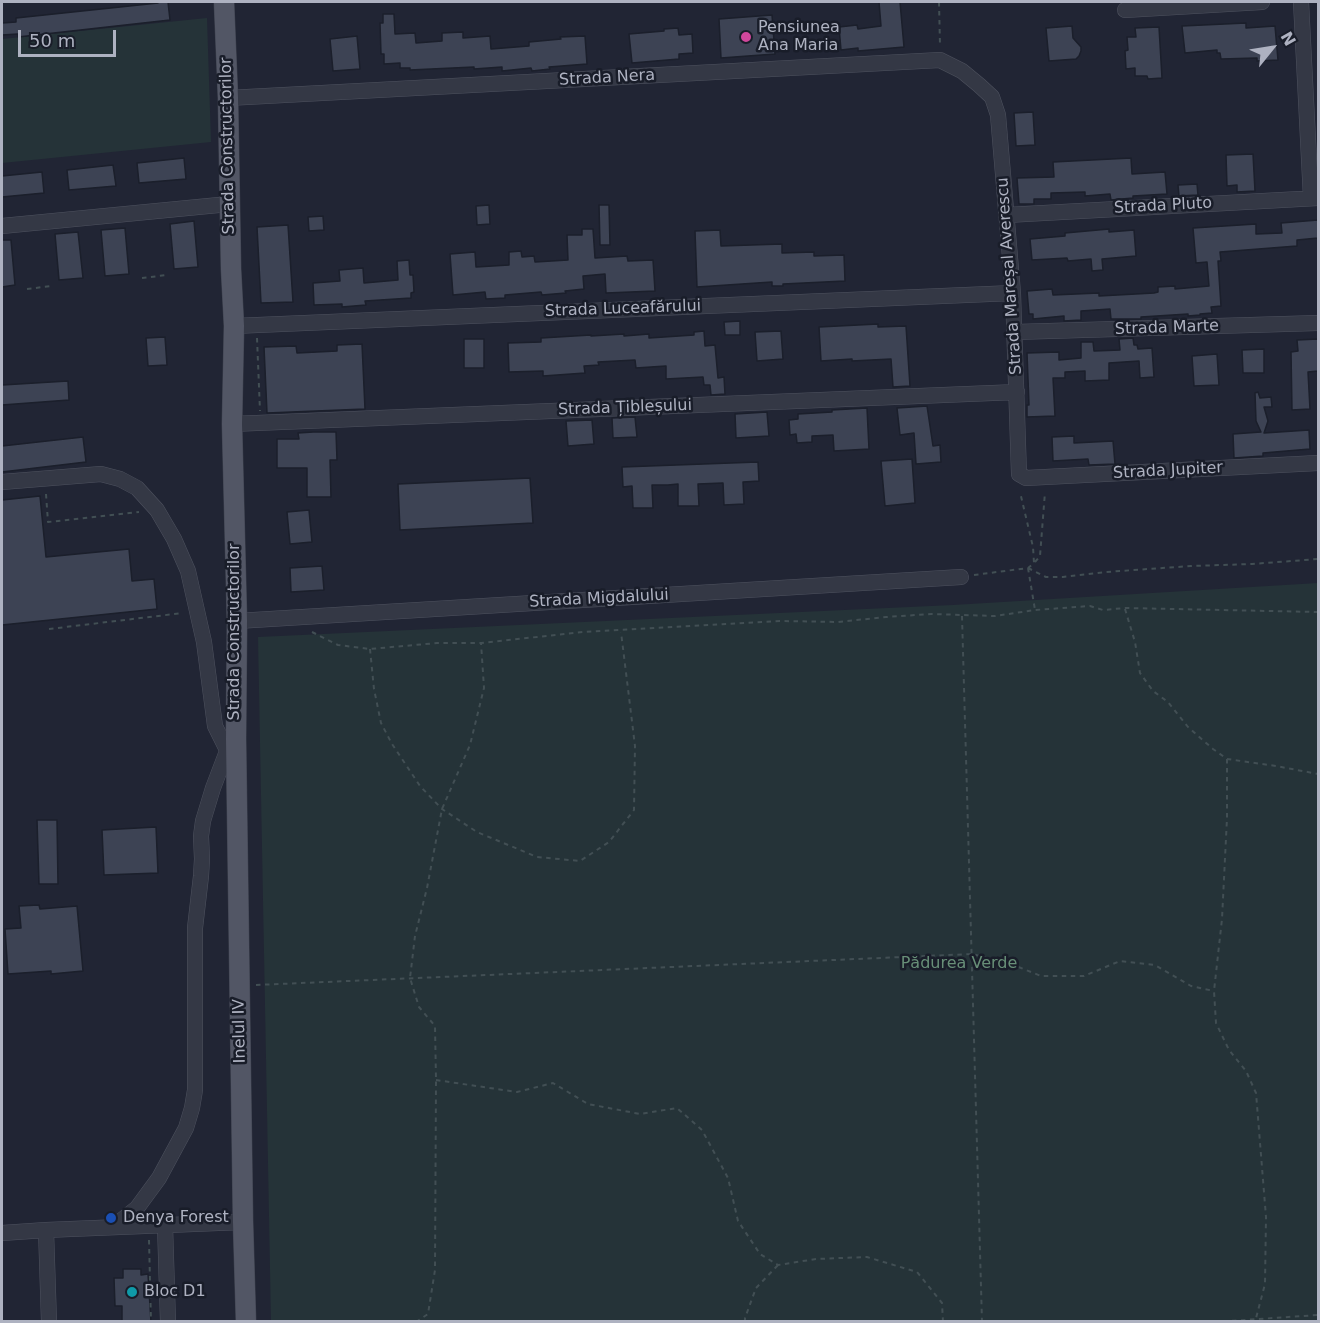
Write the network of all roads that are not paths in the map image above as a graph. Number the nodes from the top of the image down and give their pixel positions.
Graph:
1 (224, 2) edge
2 (1262, 2) edge
3 (1301, 2) edge
4 (1125, 10) dead end
5 (940, 60) joint
6 (228, 98) junction
7 (1315, 198) edge
8 (229, 204) junction
9 (1007, 215) junction
10 (2, 226) edge
11 (1013, 293) junction
12 (1318, 323) edge
13 (234, 326) junction
14 (1015, 332) junction
15 (1017, 392) junction
16 (232, 424) junction
17 (1318, 463) edge
18 (1019, 474) joint
19 (2, 482) edge
20 (961, 577) road end
21 (237, 621) junction
22 (231, 745) junction
23 (243, 1222) junction
24 (165, 1226) junction
25 (113, 1227) junction
26 (46, 1230) junction
27 (2, 1233) edge
28 (49, 1322) edge
29 (168, 1322) edge
30 (246, 1322) edge

1 - 6 main road, Strada Constructorilor
2 - 4 street
3 - 7 street
5 - 6 street, Strada Nera
5 - 9 street, Strada Mareșal Averescu
6 - 8 main road, Strada Constructorilor
7 - 9 street, Strada Pluto
8 - 10 street
8 - 13 main road, Strada Constructorilor
9 - 11 street, Strada Mareșal Averescu
11 - 13 street, Strada Luceafărului
11 - 14 street, Strada Mareșal Averescu
12 - 14 street, Strada Marte
13 - 16 main road, Strada Constructorilor
14 - 15 street, Strada Mareșal Averescu
15 - 16 street, Strada Țibleșului
15 - 18 street, Strada Mareșal Averescu
16 - 21 main road, Strada Constructorilor
17 - 18 street, Strada Jupiter
19 - 22 street
20 - 21 street, Strada Migdalului
21 - 22 main road, Strada Constructorilor
22 - 23 main road, Inelul IV
22 - 25 street, Strada Constructorilor
23 - 24 street
23 - 30 main road, Inelul IV
24 - 25 street
24 - 29 street
25 - 26 street
26 - 27 street
26 - 28 street

